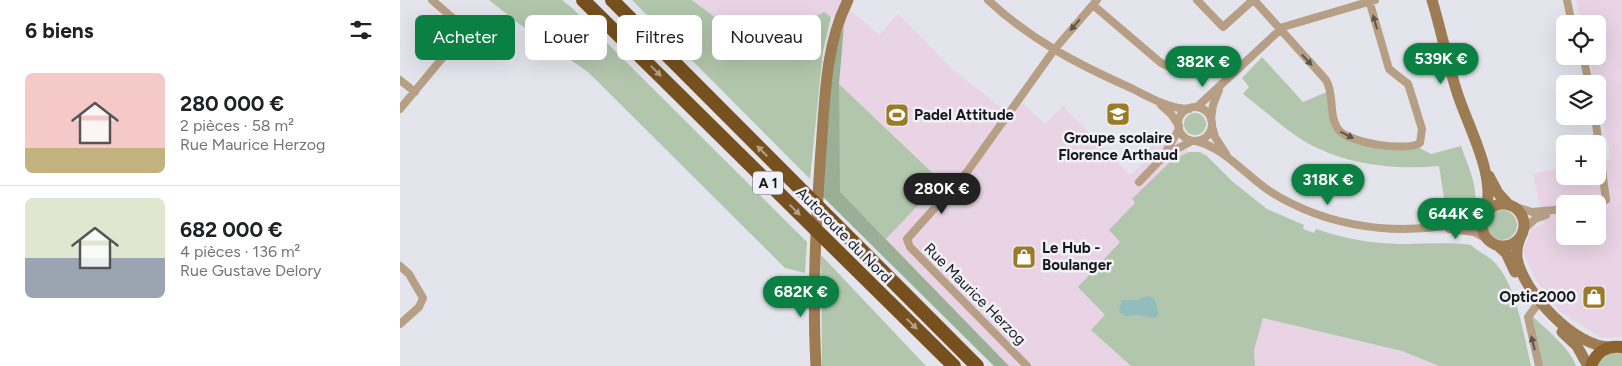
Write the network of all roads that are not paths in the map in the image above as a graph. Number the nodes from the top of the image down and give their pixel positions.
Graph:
1 (432, 0) edge
2 (583, 0) edge
3 (612, 0) edge
4 (848, 0) edge
5 (988, 0) edge
6 (1197, 0) edge
7 (1253, 0) edge
8 (1371, 0) edge
9 (1432, 0) edge
10 (1567, 0) edge
11 (1095, 2) edge
12 (1570, 15) edge
13 (1280, 30) junction
14 (1054, 50) junction
15 (1172, 68) dead end
16 (400, 80) edge
17 (1221, 86) junction
18 (414, 92) junction
19 (1153, 99) junction
20 (1193, 108) junction
21 (400, 109) edge
22 (1212, 122) junction
23 (1596, 125) edge
24 (1179, 128) junction
25 (1194, 141) junction
26 (1163, 156) junction
27 (1480, 156) junction
28 (1233, 163) junction
29 (1139, 182) dead end
30 (1605, 195) edge
31 (1510, 205) junction
32 (1486, 211) junction
33 (1556, 211) joint
34 (1430, 228) junction
35 (1522, 233) junction
36 (1492, 242) junction
37 (400, 266) edge
38 (1538, 303) junction
39 (400, 324) edge
40 (1619, 347) edge
41 (816, 366) edge
42 (954, 366) edge
43 (977, 366) edge
44 (1027, 366) edge
45 (1539, 366) edge
46 (1590, 366) edge

1 - 18 street
2 -> 42 highway, Autoroute du Nord / A 1
43 -> 3 highway, Autoroute du Nord / A 1
4 - 41 main road
5 - 14 street
6 - 7 street
7 - 13 street
8 - 13 street
13 -> 8 street
9 - 27 main road
10 - 12 street
11 -> 14 street
11 - 15 street
13 - 17 street
14 - 19 street
14 - 44 street, Rue Maurice Herzog
16 - 18 street
17 - 20 street
17 - 22 street
18 - 21 street
19 - 20 street
19 - 24 street
20 - 22 street
20 - 24 street
22 - 25 street
22 - 28 street
23 - 30 street
24 - 25 street
24 - 26 street
25 - 26 street
25 - 28 street
26 - 29 street
27 - 31 main road
27 - 32 main road
28 - 34 street
31 - 32 main road
31 - 33 street
31 - 35 main road
32 - 34 street
32 - 36 main road
33 - 35 street
34 - 36 street
35 - 36 main road
35 - 38 main road
36 - 38 main road
37 - 39 street
38 - 40 main road
45 -> 38 street
38 - 46 main road
40 - 46 main road

